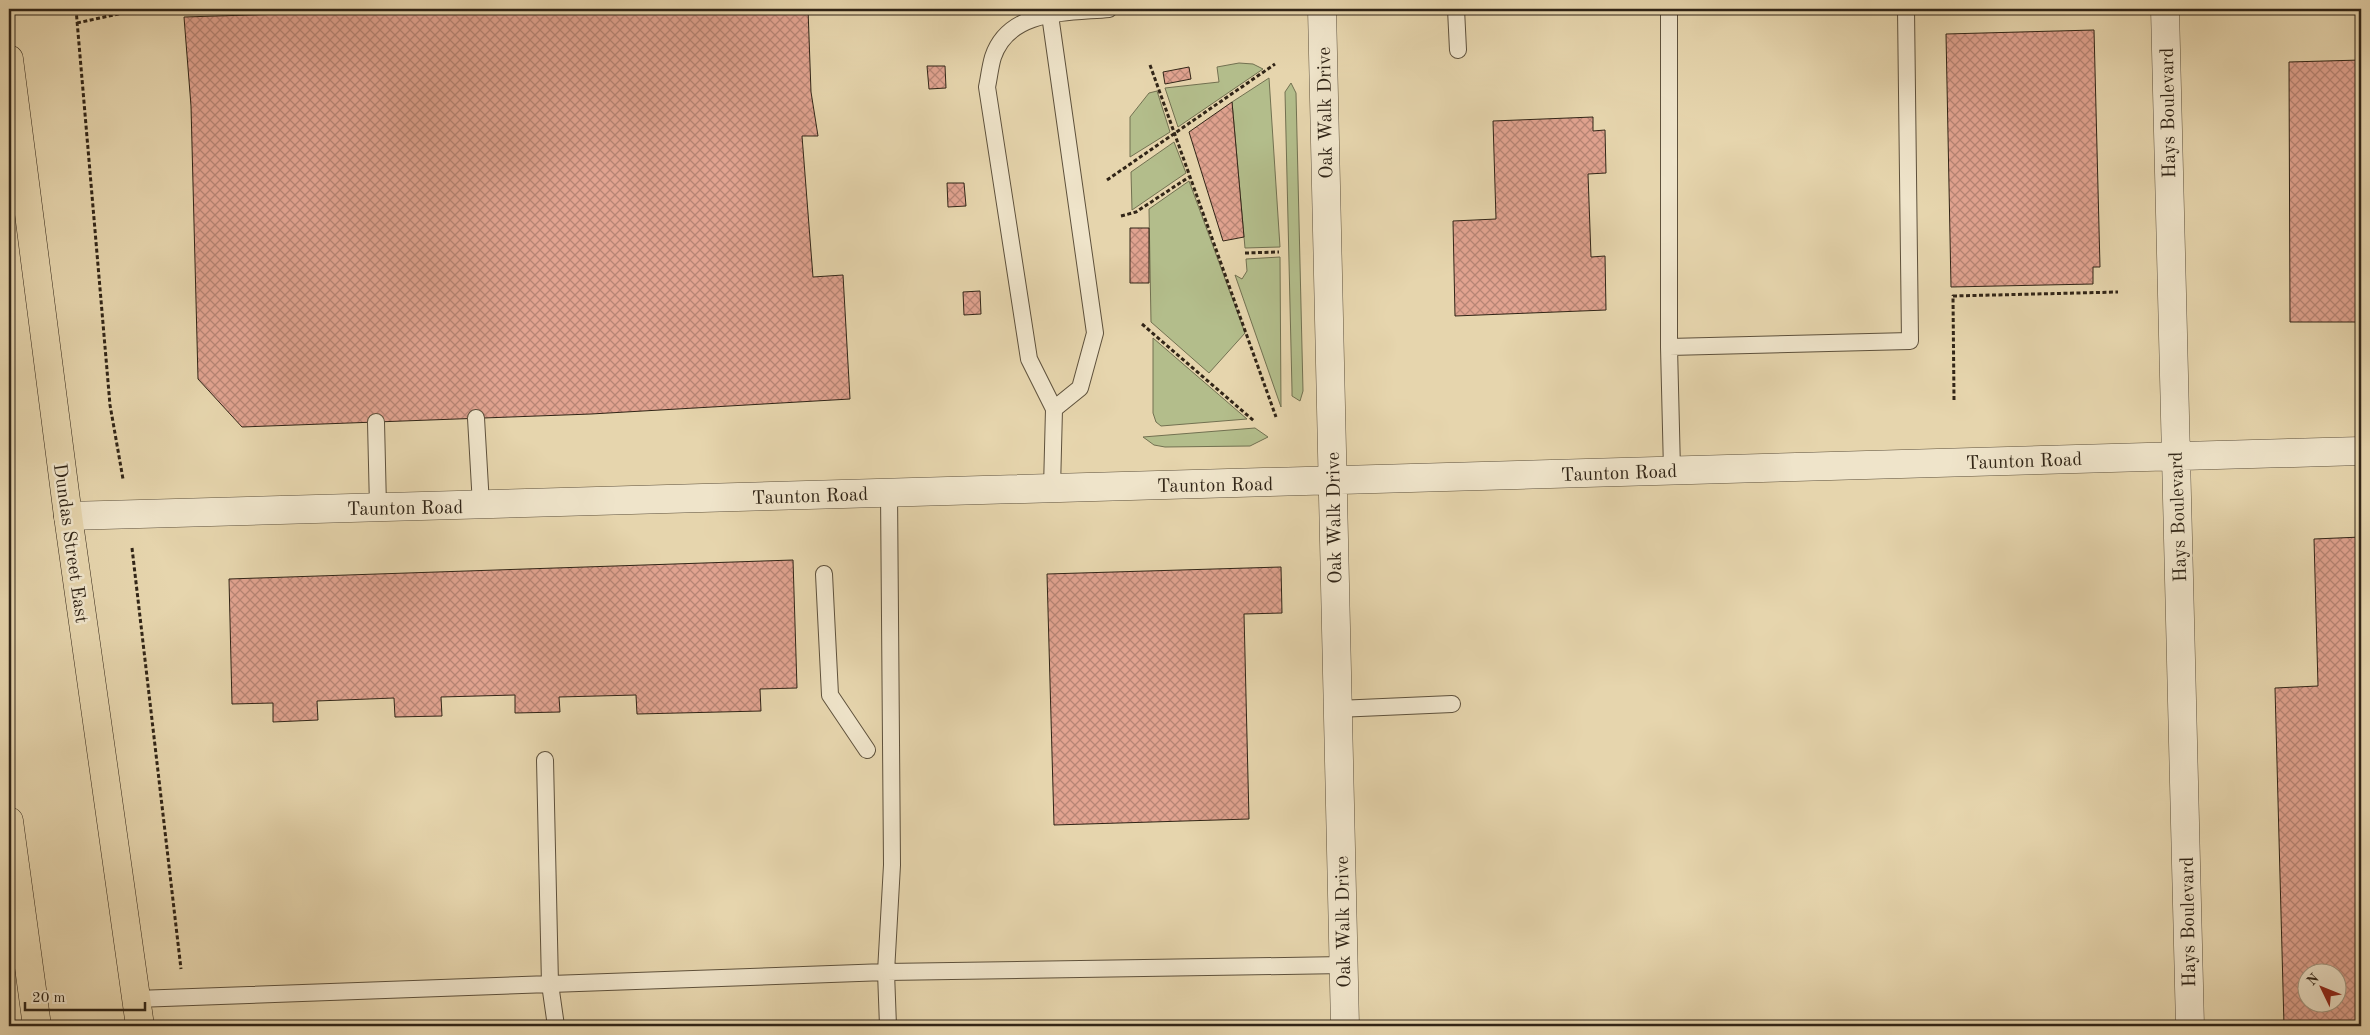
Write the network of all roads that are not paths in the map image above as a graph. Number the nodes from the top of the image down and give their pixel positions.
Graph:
1 (1109, 9) edge
2 (1322, 9) edge
3 (1456, 9) edge
4 (1669, 9) edge
5 (1906, 9) edge
6 (2165, 9) edge
7 (1050, 15) junction
8 (1458, 50) dead end
9 (9, 59) edge
10 (1669, 347) junction
11 (1054, 410) junction
12 (476, 418) dead end
13 (376, 422) dead end
14 (2361, 451) edge
15 (2176, 456) junction
16 (1672, 470) junction
17 (1332, 480) junction
18 (1052, 488) junction
19 (889, 492) junction
20 (481, 505) junction
21 (378, 507) junction
22 (68, 516) junction
23 (824, 574) dead end
24 (1452, 704) dead end
25 (1337, 709) junction
26 (867, 750) dead end
27 (545, 760) dead end
28 (9, 821) edge
29 (1344, 965) junction
30 (886, 972) junction
31 (550, 984) junction
32 (136, 999) junction
33 (37, 1026) edge
34 (140, 1026) edge
35 (556, 1026) edge
36 (888, 1026) edge
37 (1345, 1026) edge
38 (2190, 1026) edge

1 - 7 lane
2 - 17 street, Oak Walk Drive
3 - 8 lane
4 - 10 lane
5 - 10 lane
6 - 15 street, Hays Boulevard
7 - 11 lane
7 - 11 lane
9 - 22 main road, Dundas Street East
10 - 16 lane
11 - 18 lane
12 - 20 lane
13 - 21 lane
14 - 15 street, Taunton Road
15 - 16 street, Taunton Road
15 - 38 street, Hays Boulevard
16 - 17 street, Taunton Road
17 - 18 street, Taunton Road
17 - 25 street, Oak Walk Drive
18 - 19 street, Taunton Road
19 - 20 street, Taunton Road
19 - 30 lane
20 - 21 street, Taunton Road
21 - 22 street, Taunton Road
22 - 32 main road, Dundas Street East
23 - 26 lane
24 - 25 lane
25 - 29 street, Oak Walk Drive
27 - 31 lane
28 - 33 main road
29 - 30 lane
29 - 37 street, Oak Walk Drive
30 - 31 lane
30 - 36 lane
31 - 32 lane
31 - 35 lane
32 - 34 main road, Dundas Street East

